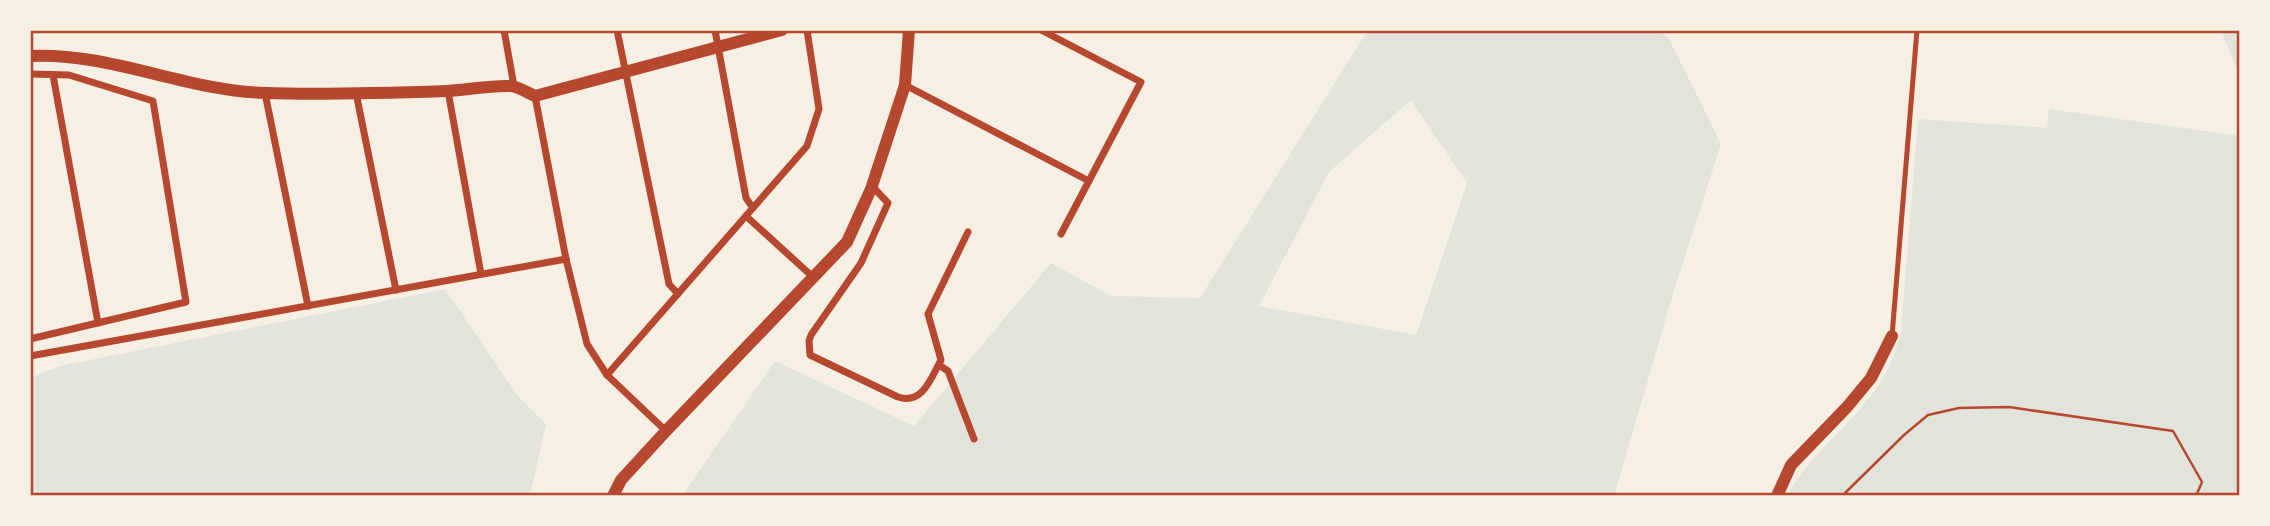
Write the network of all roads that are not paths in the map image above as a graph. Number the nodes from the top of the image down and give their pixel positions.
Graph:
1 (505, 30) edge
2 (617, 30) edge
3 (715, 30) edge
4 (782, 30) edge
5 (807, 30) edge
6 (909, 30) edge
7 (1041, 30) edge
8 (1917, 30) edge
9 (719, 48) junction
10 (30, 55) edge
11 (626, 72) junction
12 (30, 74) edge
13 (53, 75) junction
14 (905, 85) junction
15 (513, 86) junction
16 (448, 90) junction
17 (265, 93) junction
18 (356, 93) junction
19 (535, 96) junction
20 (1089, 181) junction
21 (872, 186) junction
22 (753, 208) junction
23 (746, 216) junction
24 (968, 232) dead end
25 (1061, 234) dead end
26 (566, 258) junction
27 (481, 274) junction
28 (814, 278) junction
29 (396, 289) junction
30 (678, 294) junction
31 (308, 306) junction
32 (98, 323) junction
33 (1892, 336) joint
34 (30, 339) edge
35 (30, 356) edge
36 (939, 365) junction
37 (607, 375) junction
38 (666, 431) junction
39 (974, 439) dead end
40 (612, 496) edge
41 (1777, 496) edge

1 - 15 street
2 - 11 street
3 - 9 street
4 - 9 street
5 - 22 street
6 - 14 street
7 - 20 street
8 - 33 lane
9 - 11 street
9 - 22 street
10 - 17 street
11 - 19 street
11 - 30 street
12 - 13 street
13 - 32 street
13 - 32 street
14 - 20 street
14 - 21 street
15 - 16 street
15 - 19 street
16 - 18 street
16 - 27 street
17 - 18 street
17 - 31 street
18 - 29 street
19 - 26 street
20 - 25 street
21 - 28 street
21 - 36 street
22 - 23 street
23 - 28 street
23 - 30 street
24 - 36 street
26 - 27 street
26 - 37 street
27 - 29 street
28 - 38 street
29 - 31 street
30 - 37 street
31 - 35 street
32 - 34 street
33 - 41 street
36 - 39 street
37 - 38 street
38 - 40 street

